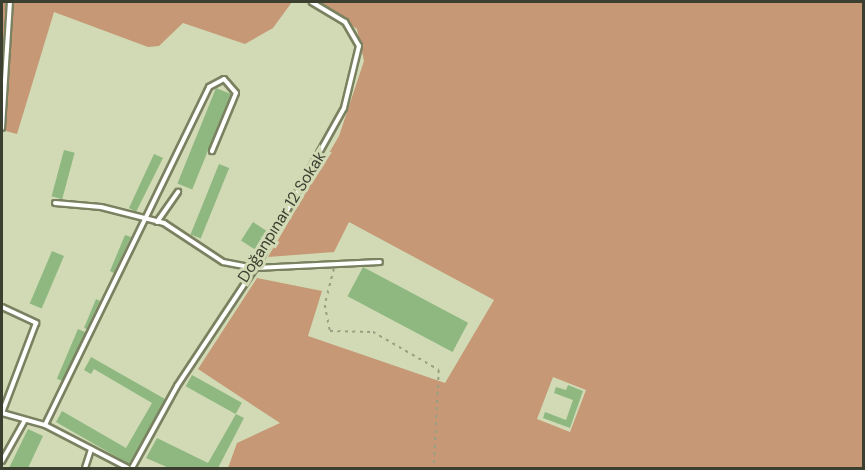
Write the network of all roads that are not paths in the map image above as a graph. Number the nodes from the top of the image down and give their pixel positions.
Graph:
1 (10, 2) edge
2 (312, 2) edge
3 (2, 128) edge
4 (212, 151) dead end
5 (178, 192) dead end
6 (55, 203) dead end
7 (143, 221) junction
8 (157, 222) junction
9 (380, 262) dead end
10 (255, 268) junction
11 (2, 307) edge
12 (2, 413) edge
13 (25, 420) junction
14 (45, 425) junction
15 (91, 449) junction
16 (2, 461) edge
17 (85, 468) edge
18 (125, 468) edge
19 (132, 468) edge

1 - 3 lane
2 - 10 lane, Doğanpınar 12 Sokak
4 - 7 lane
5 - 8 lane
6 - 7 lane
7 - 8 lane
7 - 14 lane
8 - 10 lane
9 - 10 lane
10 - 19 lane, Doğanpınar 12 Sokak
11 - 12 lane
12 - 13 lane
13 - 14 lane
13 - 16 lane
14 - 15 lane
15 - 17 lane
15 - 18 lane

